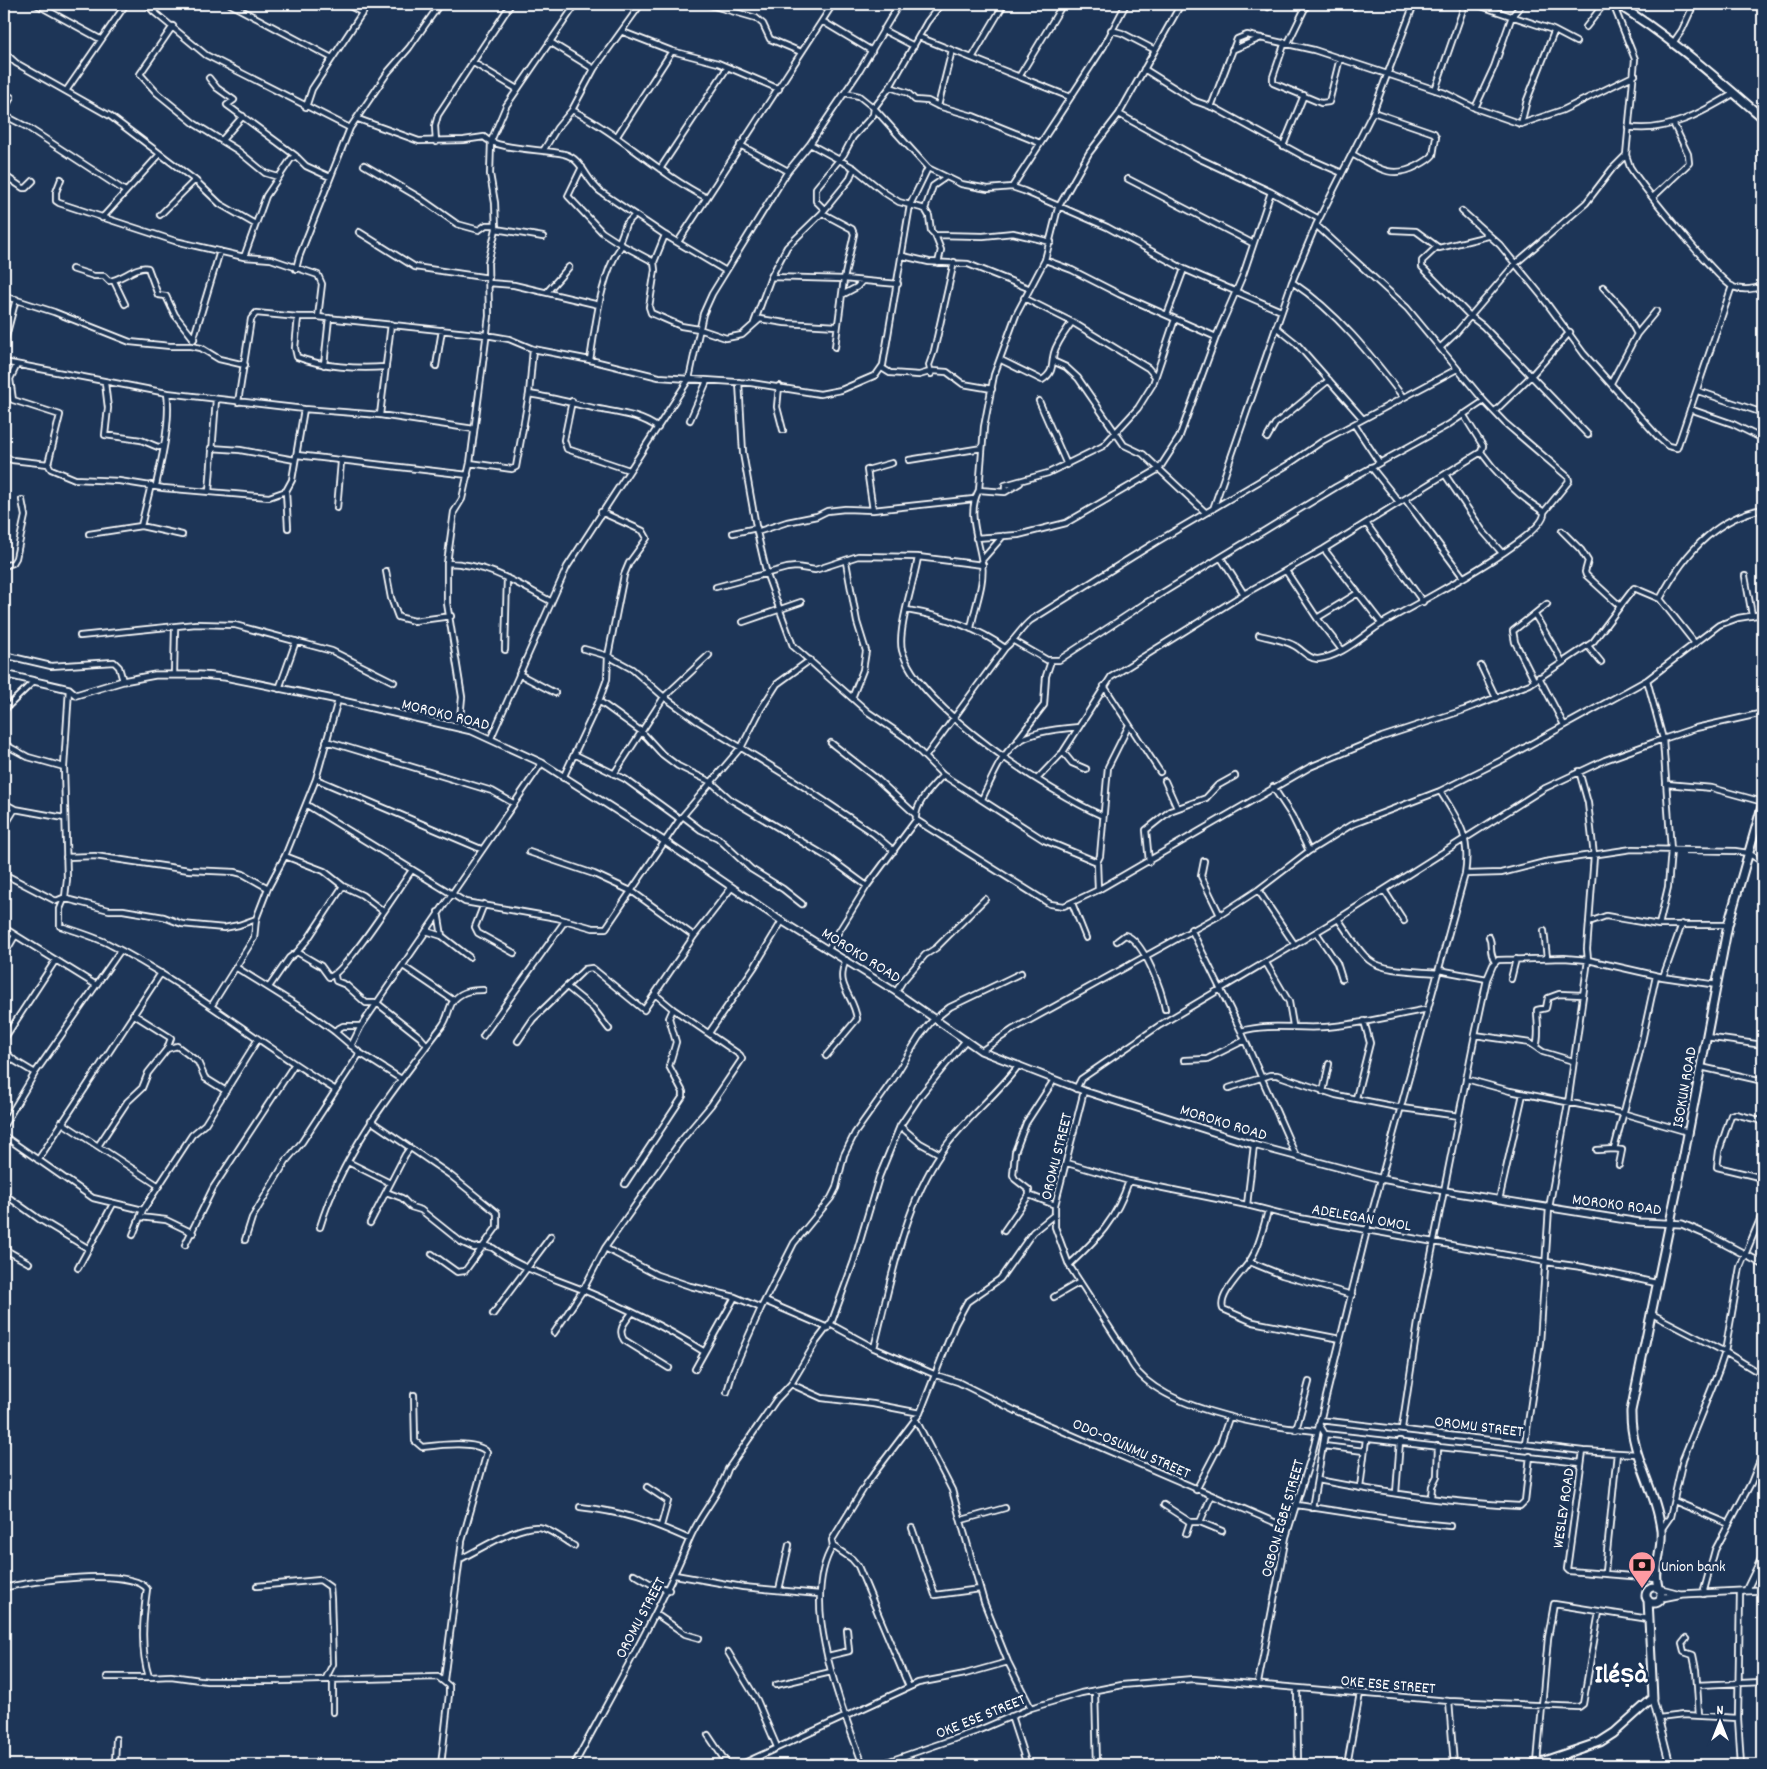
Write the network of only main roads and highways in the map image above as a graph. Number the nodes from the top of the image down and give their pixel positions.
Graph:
1 (1617, 4) edge
2 (1761, 116) edge
3 (1763, 802) edge
4 (1656, 1578) junction
5 (1649, 1588) junction
6 (1659, 1588) junction
7 (1648, 1600) junction
8 (1660, 1600) junction
9 (1649, 1618) junction
10 (1536, 1765) edge

1 - 2 main road
3 - 4 main road, ISOKUN ROAD
4 - 5 main road
4 - 6 main road
5 - 6 main road
5 - 7 main road
6 - 8 main road
7 - 8 main road
7 - 9 main road
8 - 9 main road
9 - 10 main road

